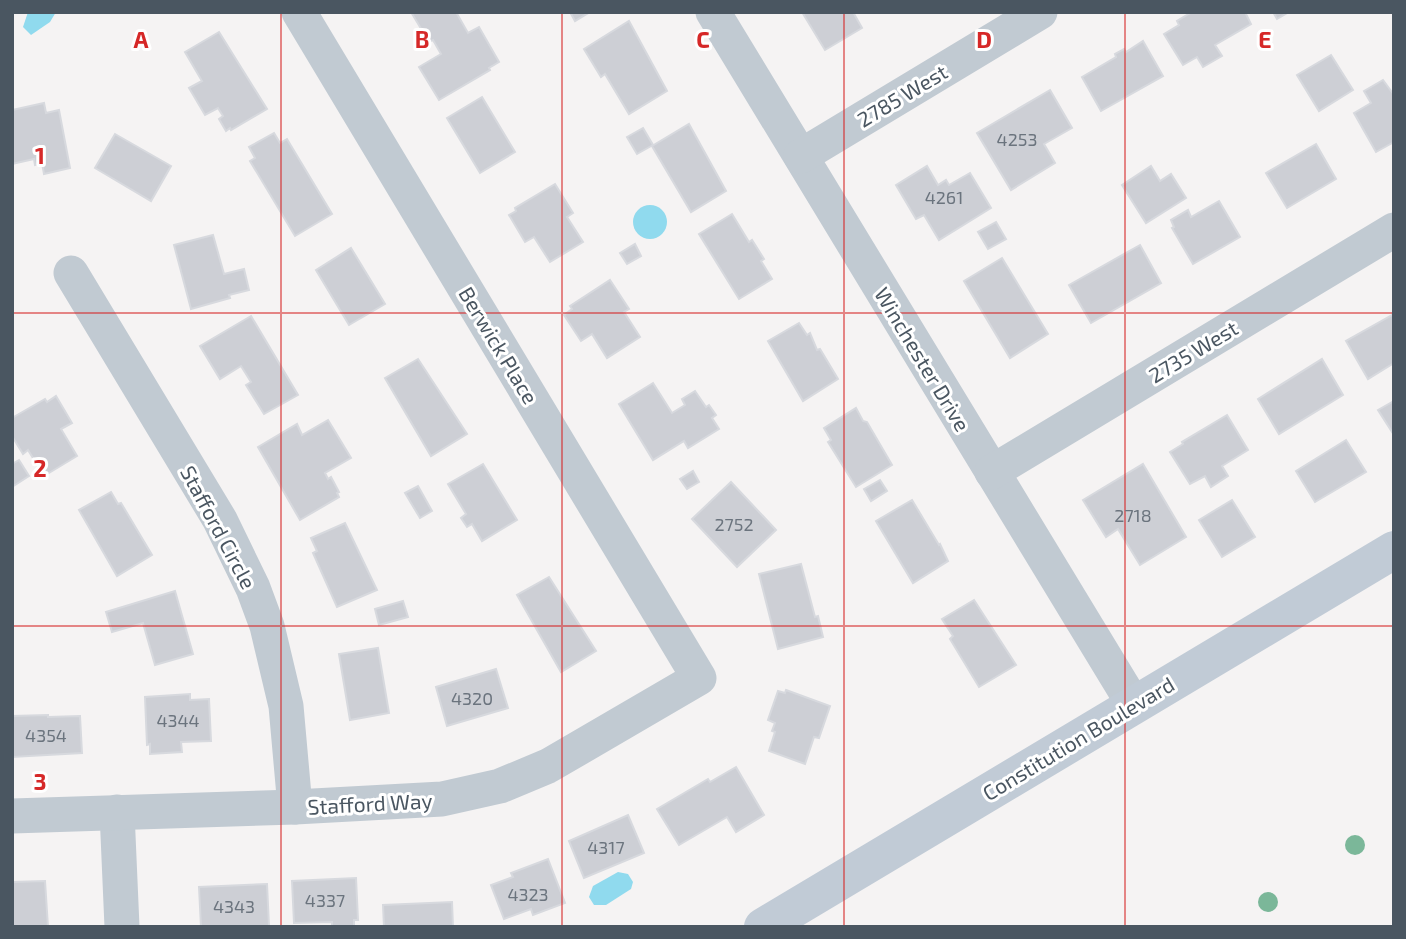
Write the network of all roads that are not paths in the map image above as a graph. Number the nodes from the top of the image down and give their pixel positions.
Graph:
1 (299, 12) edge
2 (713, 12) edge
3 (1040, 12) edge
4 (801, 156) junction
5 (1394, 230) edge
6 (71, 273) dead end
7 (992, 472) junction
8 (1394, 550) edge
9 (699, 678) joint
10 (1134, 705) junction
11 (295, 807) junction
12 (117, 812) junction
13 (12, 816) edge
14 (122, 927) edge
15 (763, 927) edge

1 - 9 street, Berwick Place
2 - 4 street, Winchester Drive
3 - 4 street, 2785 West
4 - 7 street, Winchester Drive
5 - 7 street, 2735 West
6 - 11 street, Stafford Circle
7 - 10 street, Winchester Drive
8 - 10 main road, Constitution Boulevard
9 - 11 street, Stafford Way
10 - 15 main road, Constitution Boulevard
11 - 12 street, Stafford Way
12 - 13 street, Stafford Way
12 - 14 street

